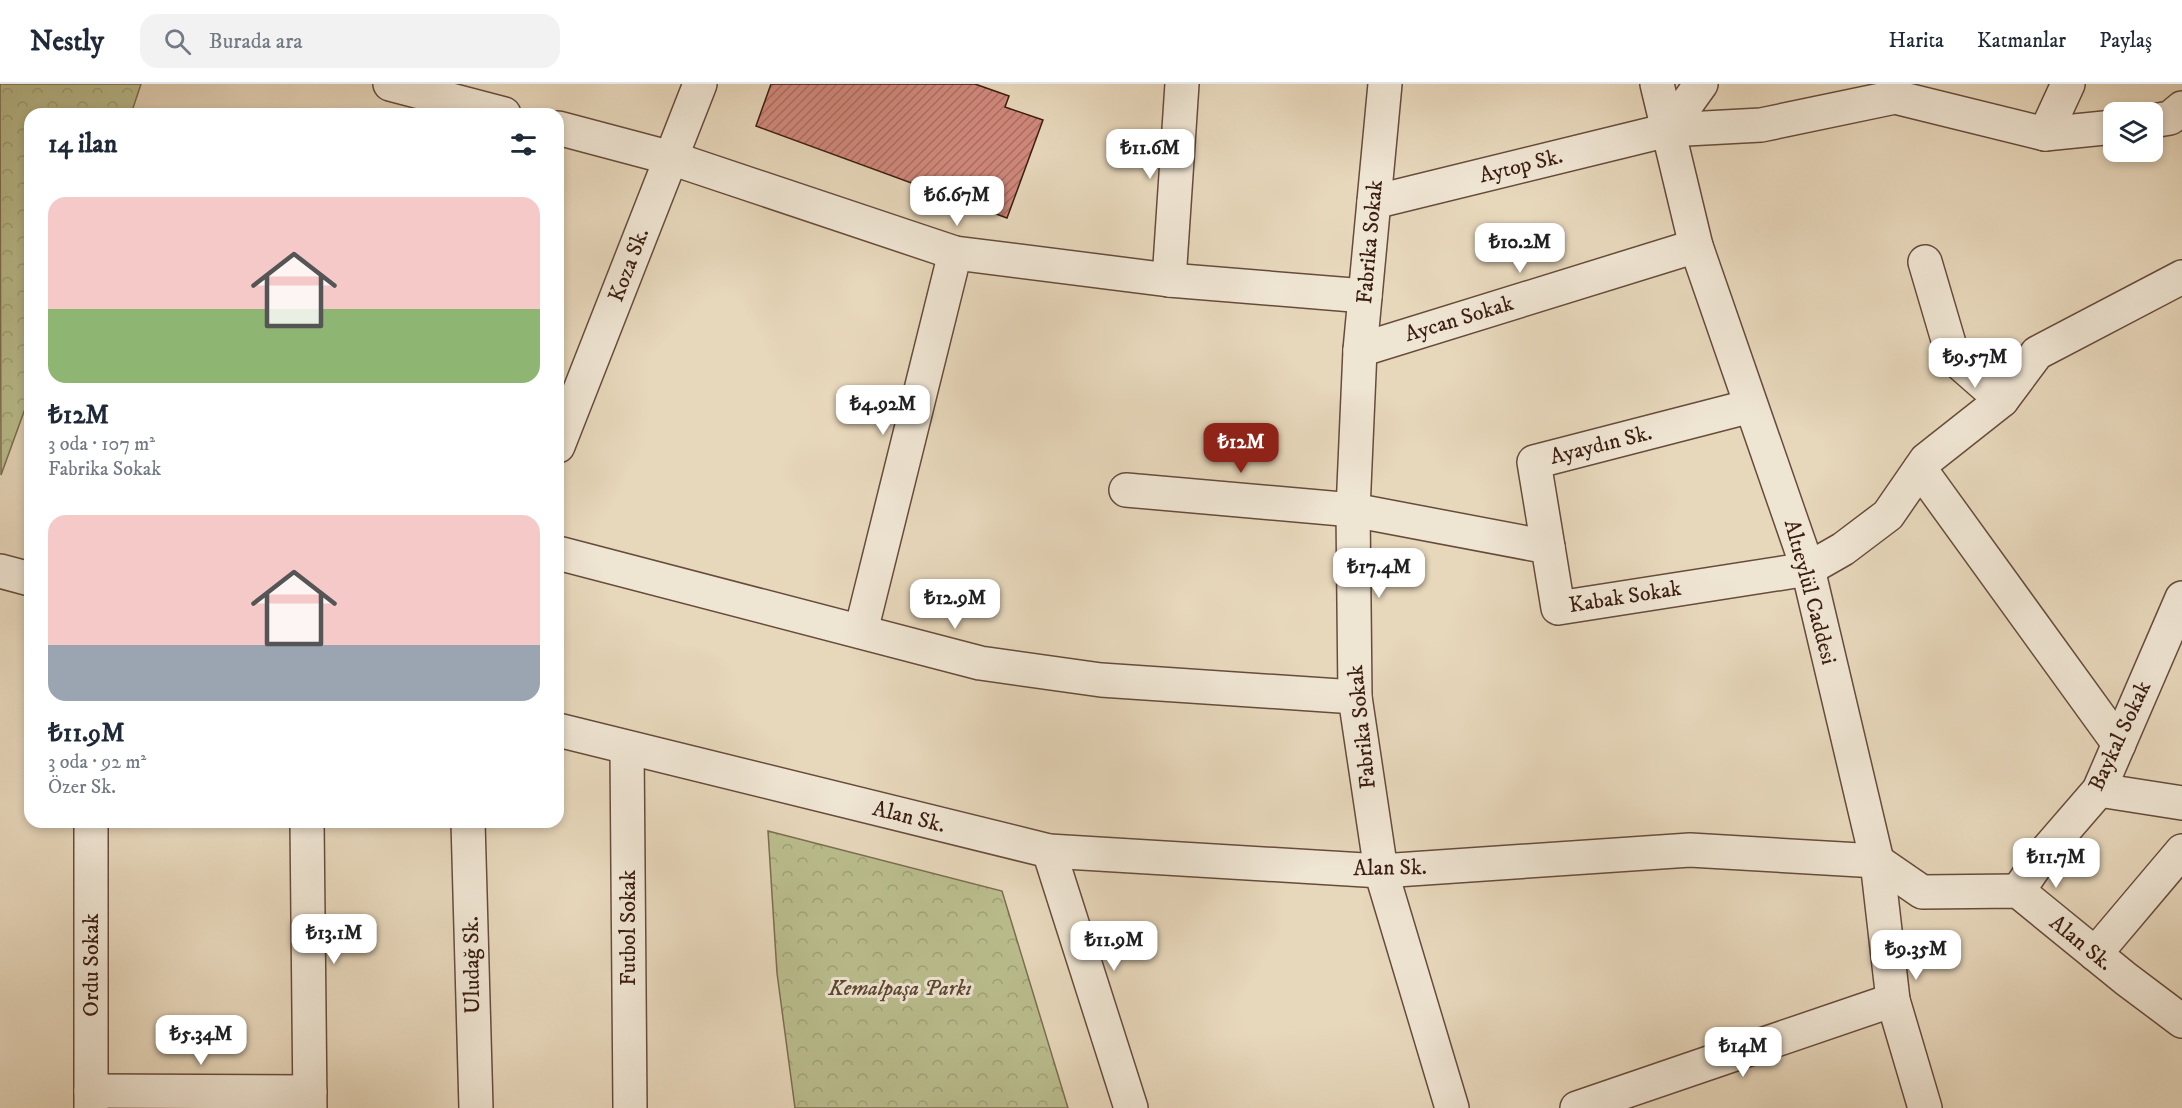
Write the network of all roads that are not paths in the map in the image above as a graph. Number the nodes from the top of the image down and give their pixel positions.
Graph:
1 (390, 84) edge
2 (700, 84) edge
3 (1182, 84) edge
4 (1385, 84) edge
5 (1658, 84) edge
6 (1701, 84) edge
7 (2068, 84) edge
8 (1898, 91) edge
9 (481, 108) edge
10 (2182, 108) edge
11 (2163, 119) edge
12 (2103, 128) edge
13 (564, 130) edge
14 (1668, 130) junction
15 (2044, 134) junction
16 (671, 158) junction
17 (1374, 202) junction
18 (1696, 246) junction
19 (955, 253) junction
20 (1925, 262) dead end
21 (2182, 277) edge
22 (1169, 280) junction
23 (1365, 296) junction
24 (1359, 350) junction
25 (2002, 400) junction
26 (1751, 406) junction
27 (564, 431) edge
28 (1920, 469) junction
29 (1126, 490) dead end
30 (1353, 510) junction
31 (1548, 547) junction
32 (564, 555) edge
33 (1808, 569) junction
34 (2182, 598) edge
35 (861, 631) junction
36 (1355, 697) junction
37 (564, 732) edge
38 (2119, 744) junction
39 (627, 748) junction
40 (2099, 790) junction
41 (2182, 803) edge
42 (91, 828) edge
43 (307, 828) edge
44 (468, 828) edge
45 (1048, 850) junction
46 (2182, 851) edge
47 (1877, 861) junction
48 (1381, 871) junction
49 (2018, 891) junction
50 (2095, 954) junction
51 (1893, 1000) junction
52 (2182, 1021) edge
53 (91, 1099) edge
54 (310, 1100) edge
55 (1583, 1107) edge
56 (476, 1108) edge
57 (630, 1108) edge
58 (1131, 1108) edge
59 (1452, 1108) edge
60 (1925, 1108) edge

1 - 9 street
2 - 16 street, Koza Sk.
3 - 22 street
4 - 17 street, Fabrika Sokak
5 - 14 street, Altıeylül Caddesi
6 - 14 street
7 - 15 street
8 - 14 street, Aytop Sk.
8 - 15 street
10 - 11 street
12 - 15 street
13 - 16 street
14 - 17 street, Aytop Sk.
14 - 18 street, Altıeylül Caddesi
16 - 19 street
16 - 27 street, Koza Sk.
17 - 23 street, Fabrika Sokak
18 - 24 street, Aycan Sokak
18 - 26 street, Altıeylül Caddesi
19 - 22 street
19 - 35 street
20 - 25 street
21 - 25 street
22 - 23 street
23 - 24 street, Fabrika Sokak
24 - 30 street, Fabrika Sokak
25 - 28 street
26 - 31 street, Ayaydın Sk.
26 - 33 street, Altıeylül Caddesi
28 - 33 street
28 - 38 street
29 - 30 street
30 - 31 street
30 - 36 street, Fabrika Sokak
31 - 33 street, Kabak Sokak
32 - 35 street
33 - 47 street, Altıeylül Caddesi
34 - 38 street, Baykal Sokak
35 - 36 street
36 - 48 street, Fabrika Sokak
37 - 39 street, Alan Sk.
38 - 40 street, Baykal Sokak
39 - 45 street, Alan Sk.
39 - 57 street, Futbol Sokak
40 - 41 street
40 - 49 street, Baykal Sokak
42 - 53 street, Ordu Sokak
43 - 54 street
44 - 56 street, Uludağ Sk.
45 - 48 street, Alan Sk.
45 - 58 street
46 - 50 street
47 - 48 street, Alan Sk.
47 - 49 street
47 - 51 street, Altıeylül Caddesi
48 - 59 street, Fabrika Sokak
49 - 50 street, Alan Sk.
50 - 52 street, Alan Sk.
51 - 55 street
51 - 60 street, Altıeylül Caddesi
53 - 54 street

